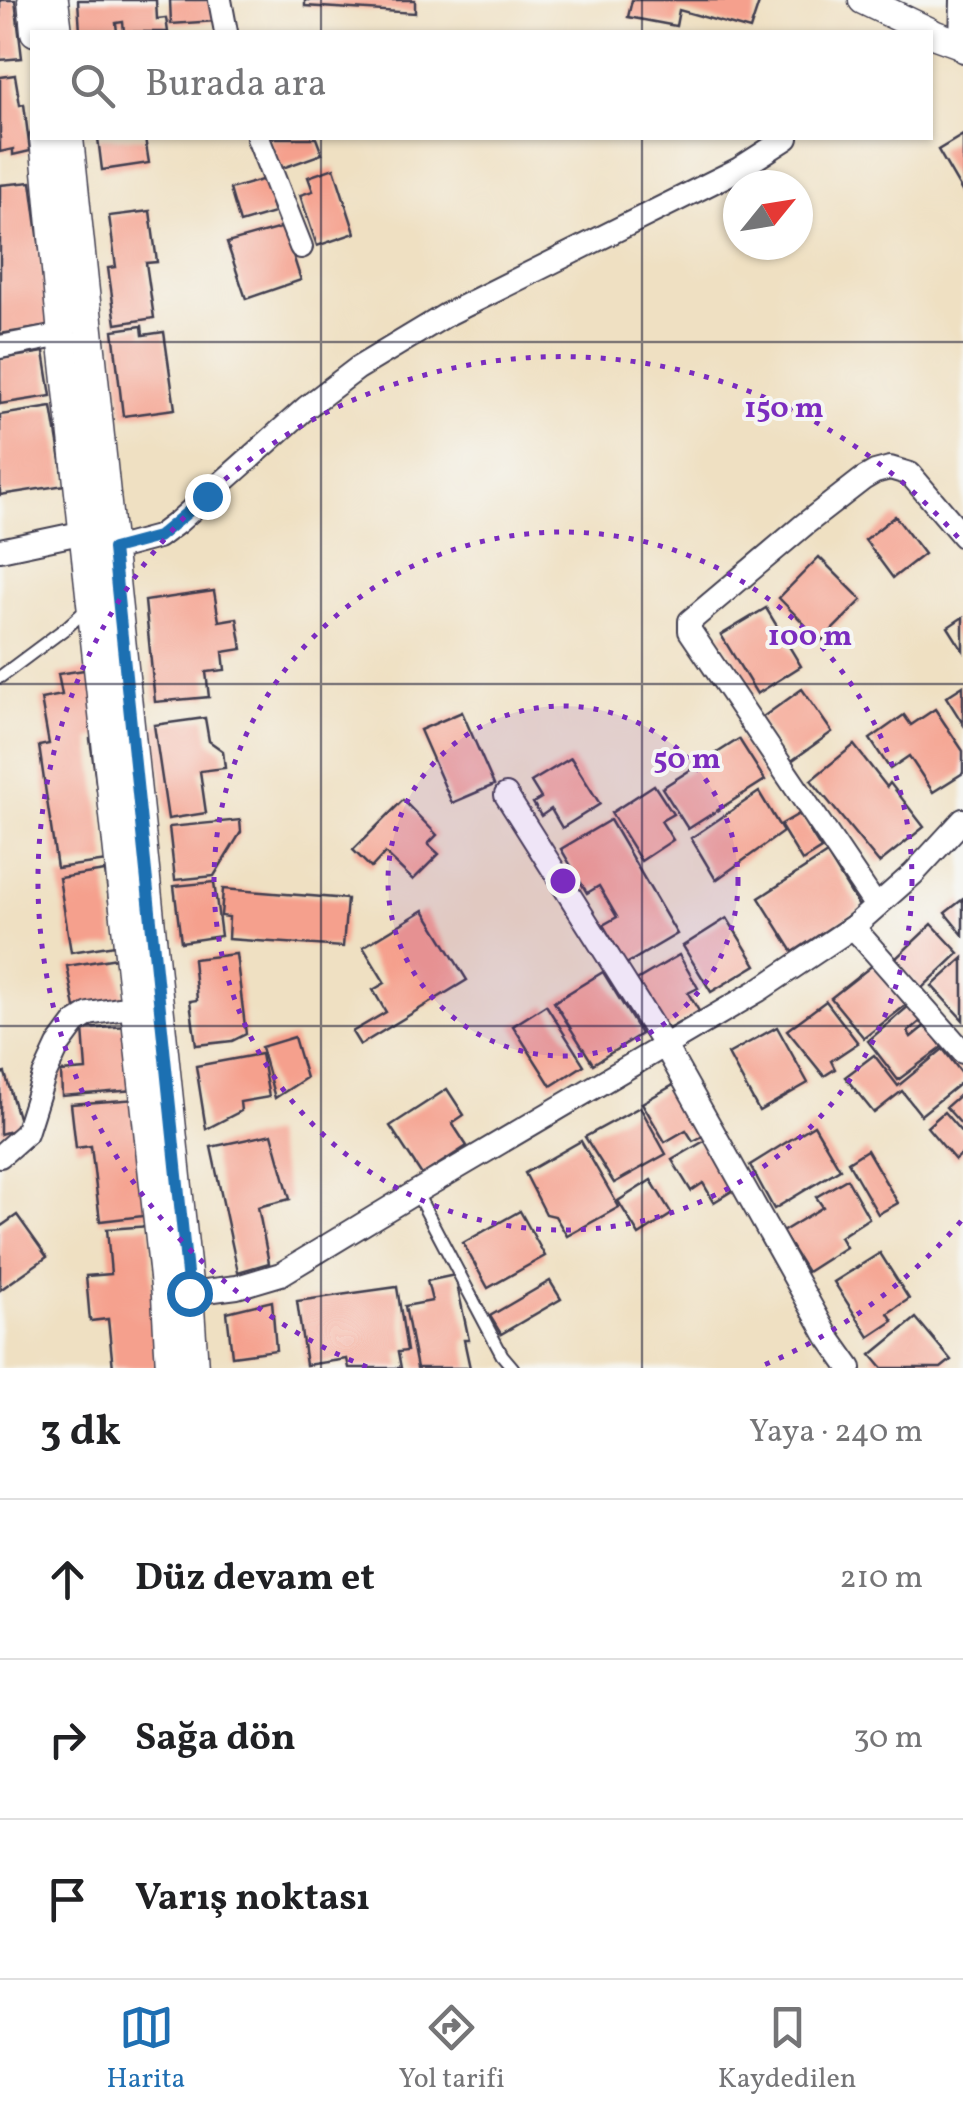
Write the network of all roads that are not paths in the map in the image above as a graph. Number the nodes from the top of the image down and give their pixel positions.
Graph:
1 (32, 0) edge
2 (54, 0) edge
3 (220, 0) edge
4 (962, 0) edge
5 (870, 4) edge
6 (35, 30) edge
7 (58, 30) edge
8 (226, 30) edge
9 (924, 30) edge
10 (939, 37) edge
11 (44, 140) edge
12 (69, 140) edge
13 (259, 140) edge
14 (783, 140) edge
15 (301, 247) dead end
16 (62, 335) junction
17 (0, 347) edge
18 (963, 536) edge
19 (0, 550) edge
20 (101, 561) junction
21 (0, 677) edge
22 (506, 796) dead end
23 (963, 820) edge
24 (876, 906) junction
25 (853, 927) junction
26 (136, 1006) junction
27 (665, 1046) junction
28 (963, 1052) edge
29 (0, 1156) edge
30 (416, 1192) junction
31 (178, 1295) junction
32 (170, 1368) edge
33 (194, 1368) edge
34 (513, 1368) edge
35 (850, 1368) edge

1 - 6 street
2 - 7 street
3 - 8 street
4 - 10 street
5 - 9 street
11 - 16 street
12 - 20 street
13 - 15 street
14 - 20 street
16 - 17 street
16 - 20 street
18 - 24 street
19 - 20 street
20 - 21 lane
20 - 26 street
20 - 31 street
22 - 27 street
23 - 24 street
24 - 25 street
25 - 27 street
25 - 28 street
26 - 29 street
26 - 31 street
27 - 30 street
27 - 35 street
30 - 31 street
30 - 34 lane
31 - 32 street
31 - 33 street

